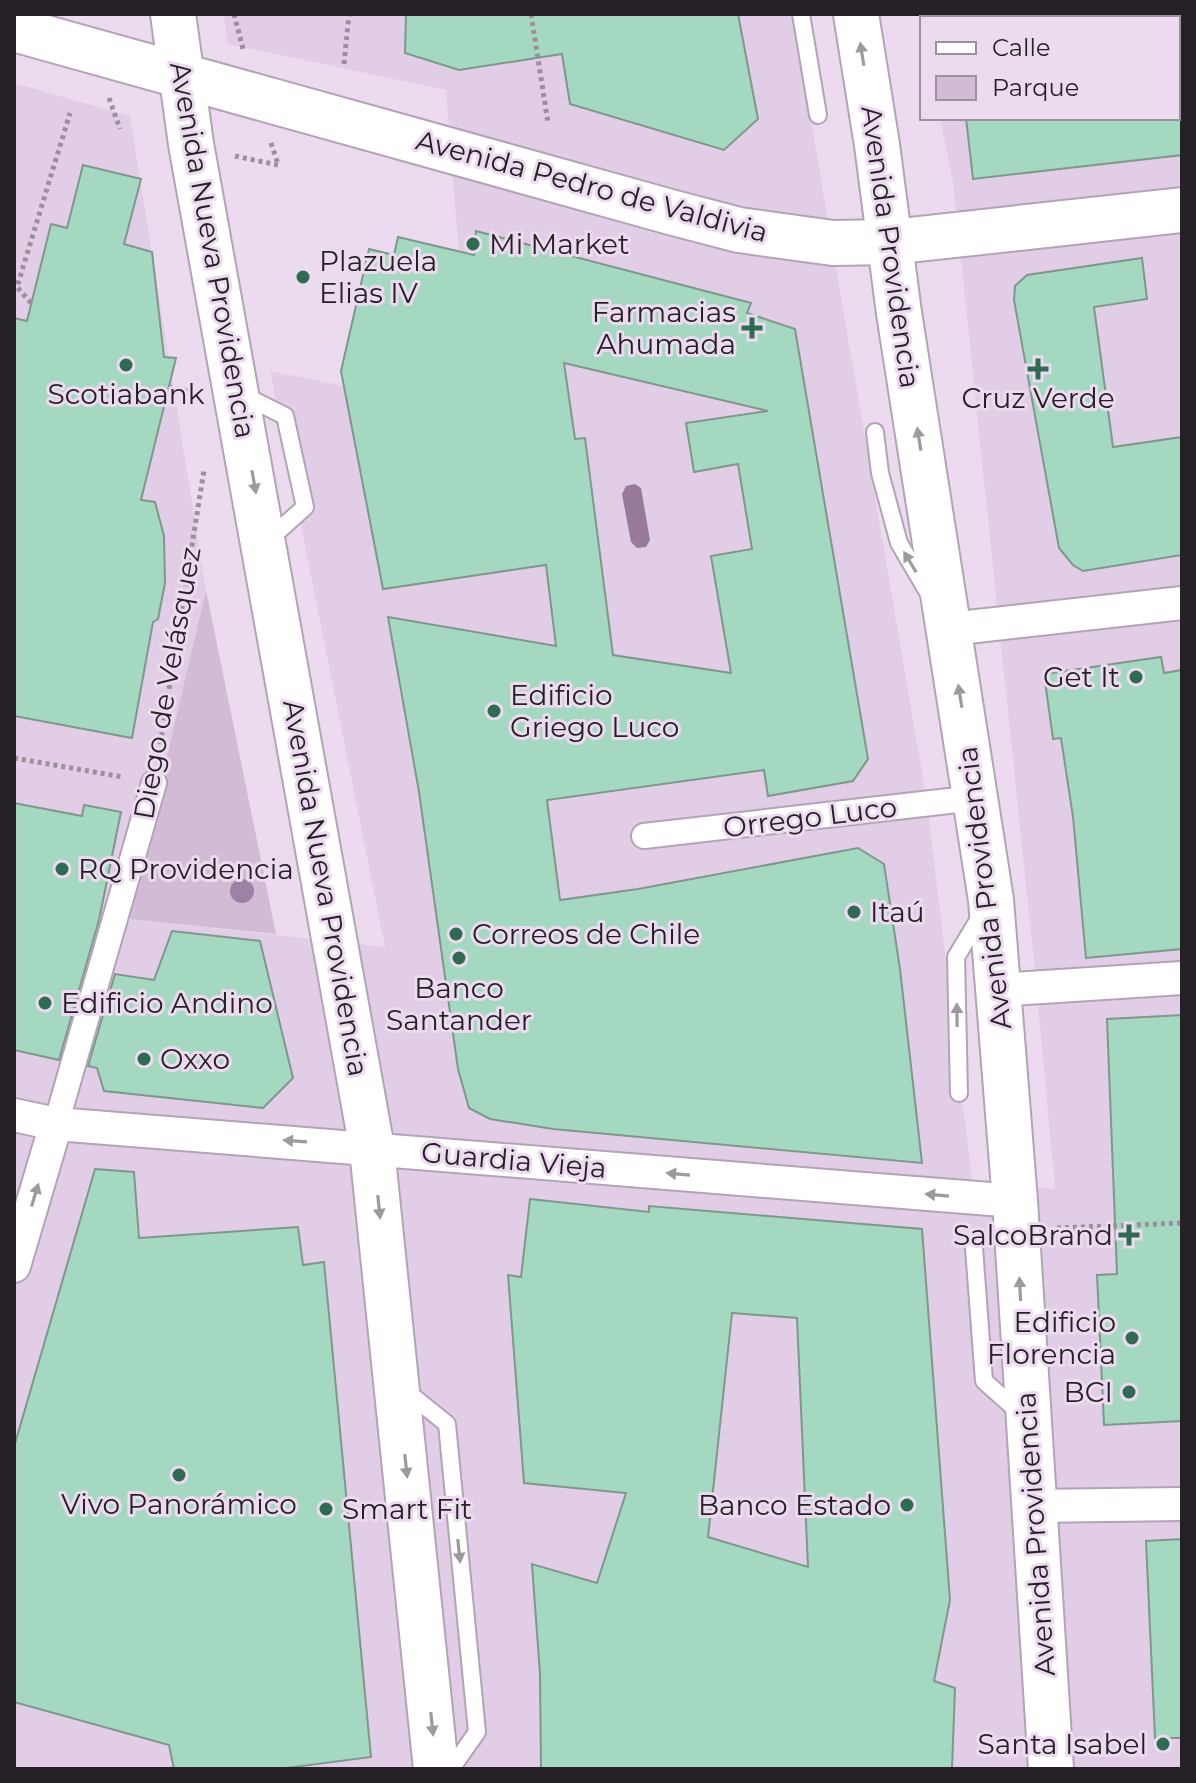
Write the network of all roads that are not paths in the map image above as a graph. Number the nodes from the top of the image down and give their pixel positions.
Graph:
1 (173, 14) edge
2 (801, 14) edge
3 (856, 14) edge
4 (14, 29) edge
5 (180, 74) junction
6 (818, 115) dead end
7 (1182, 210) edge
8 (891, 242) junction
9 (875, 432) dead end
10 (1182, 603) edge
11 (950, 629) junction
12 (154, 783) road end
13 (975, 798) junction
14 (644, 836) dead end
15 (991, 900) junction
16 (1182, 978) edge
17 (998, 990) junction
18 (959, 1093) dead end
19 (14, 1115) edge
20 (56, 1124) junction
21 (372, 1149) junction
22 (1015, 1216) junction
23 (974, 1248) dead end
24 (14, 1266) edge
25 (398, 1385) junction
26 (1028, 1420) junction
27 (1182, 1504) edge
28 (1033, 1506) junction
29 (1046, 1761) edge
30 (436, 1769) edge
31 (451, 1769) edge

1 - 5 main road, Avenida Nueva Providencia
2 - 6 lane
8 -> 3 main road, Avenida Providencia
4 - 5 main road, Avenida Pedro de Valdivia
5 - 8 main road, Avenida Pedro de Valdivia
5 -> 21 main road, Avenida Nueva Providencia
7 - 8 main road, Avenida Pedro de Valdivia
11 -> 8 main road, Avenida Providencia
11 -> 9 lane
10 - 11 street
13 -> 11 main road, Avenida Providencia
12 - 20 street, Diego de Velásquez
13 - 14 street, Orrego Luco
13 - 15 main road, Avenida Providencia
15 - 17 main road, Avenida Providencia
18 -> 15 lane
16 - 17 street
17 - 22 main road, Avenida Providencia
19 - 20 street, Guardia Vieja
21 -> 20 street, Guardia Vieja
24 -> 20 street, Diego de Velásquez
22 -> 21 street, Guardia Vieja
21 -> 25 main road, Avenida Nueva Providencia
26 -> 22 main road, Avenida Providencia
23 - 26 lane
25 -> 30 main road, Avenida Nueva Providencia
25 -> 31 lane
26 - 28 main road, Avenida Providencia
27 - 28 street
28 - 29 main road, Avenida Providencia

